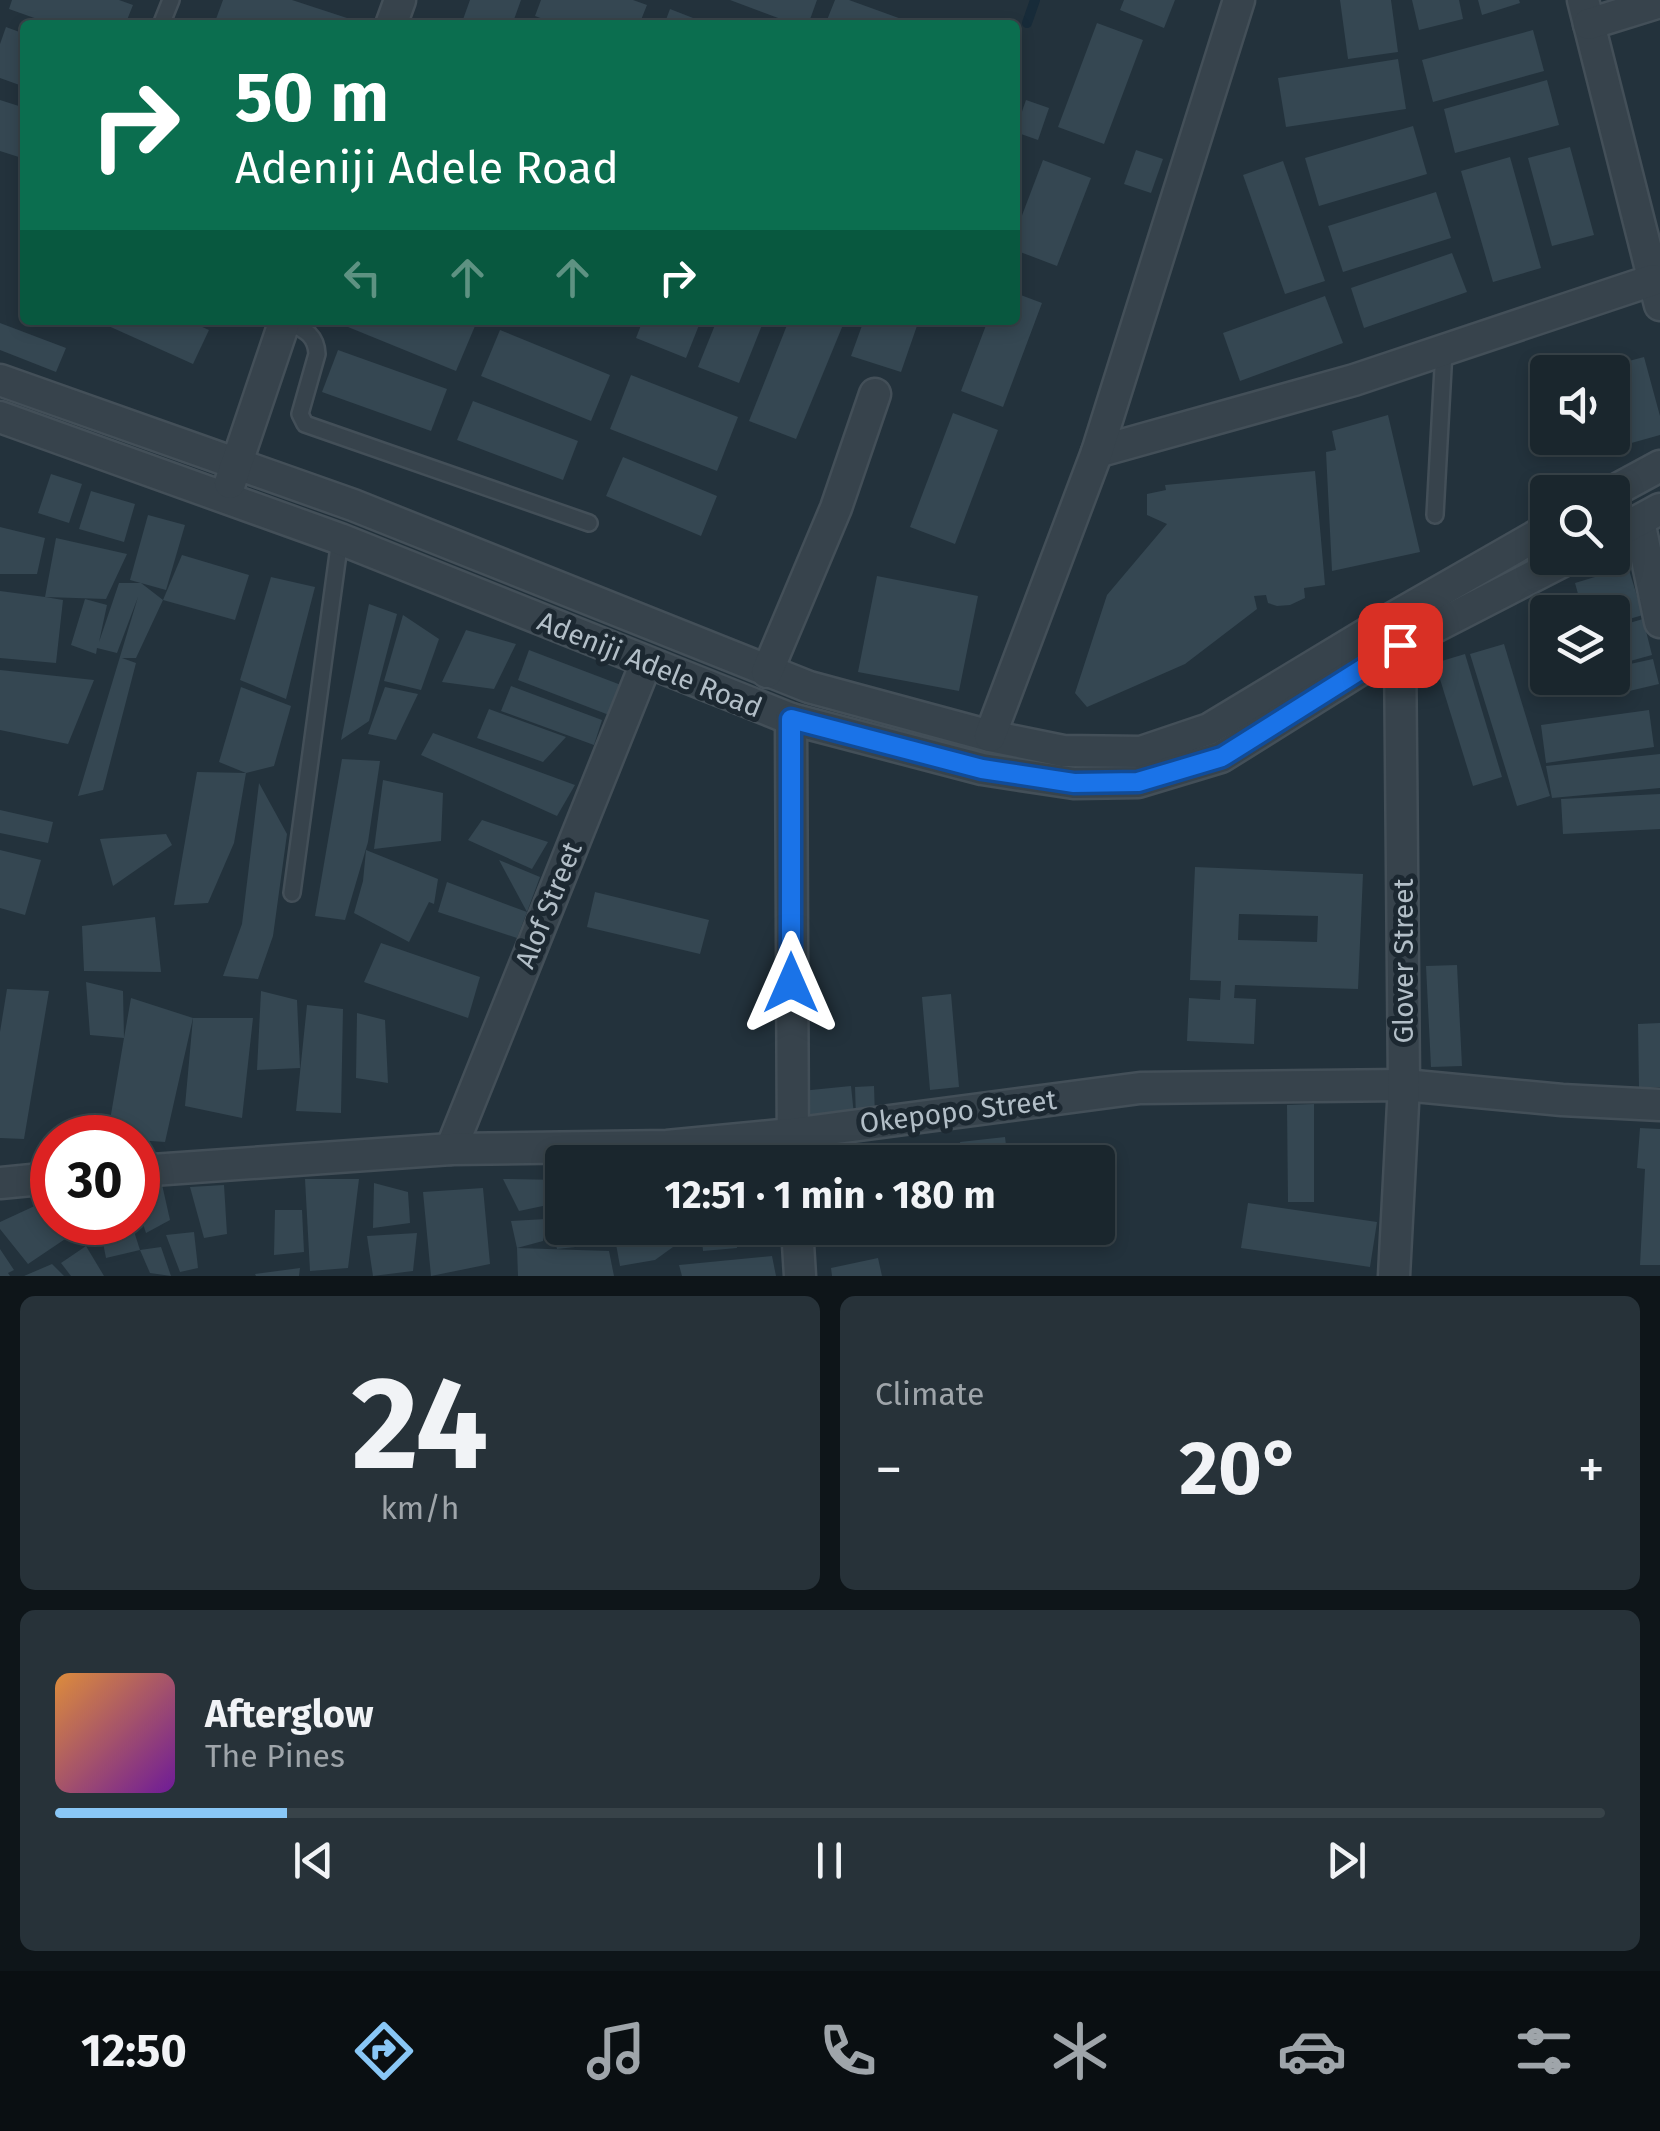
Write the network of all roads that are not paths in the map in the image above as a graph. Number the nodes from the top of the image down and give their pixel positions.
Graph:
1 (1239, 0) edge
2 (1660, 2) edge
3 (1586, 12) edge
4 (1656, 292) edge
5 (283, 325) edge
6 (295, 325) edge
7 (1444, 350) junction
8 (0, 380) edge
9 (875, 394) dead end
10 (0, 417) edge
11 (1097, 452) junction
12 (237, 464) junction
13 (1660, 466) edge
14 (1630, 482) edge
15 (225, 498) junction
16 (1435, 516) dead end
17 (1637, 522) edge
18 (589, 523) dead end
19 (1530, 539) edge
20 (340, 540) junction
21 (1537, 575) edge
22 (1660, 622) edge
23 (1400, 645) junction
24 (646, 663) junction
25 (767, 672) junction
26 (791, 719) junction
27 (990, 736) junction
28 (292, 892) dead end
29 (1404, 1085) junction
30 (1660, 1105) edge
31 (792, 1145) edge
32 (809, 1145) edge
33 (545, 1147) edge
34 (451, 1148) junction
35 (160, 1168) edge
36 (30, 1180) edge
37 (0, 1183) edge
38 (798, 1245) edge
39 (800, 1276) edge
40 (1394, 1276) edge

1 - 11 street
2 - 3 street
3 - 4 street
4 - 7 street
5 - 12 street
6 - 18 lane
7 - 11 street
7 - 16 lane
8 - 12 street, Adeniji Adele Road
9 - 25 street
10 - 15 street, Adeniji Adele Road
11 - 27 street
12 - 15 street
12 - 25 street, Adeniji Adele Road
13 - 14 street
15 - 20 street, Adeniji Adele Road
17 - 22 street
19 - 27 street, Adeniji Adele Road
20 - 24 street, Adeniji Adele Road
20 - 28 lane
21 - 23 street, Adeniji Adele Road
23 - 26 street, Adeniji Adele Road
23 - 29 street, Glover Street
24 - 26 street, Adeniji Adele Road
24 - 34 street, Alof Street
25 - 27 street, Adeniji Adele Road
26 - 31 street
29 - 30 street, Okepopo Street
29 - 32 street, Okepopo Street
29 - 40 street, Glover Street
33 - 34 street, Okepopo Street
34 - 35 street, Okepopo Street
36 - 37 street
38 - 39 street

